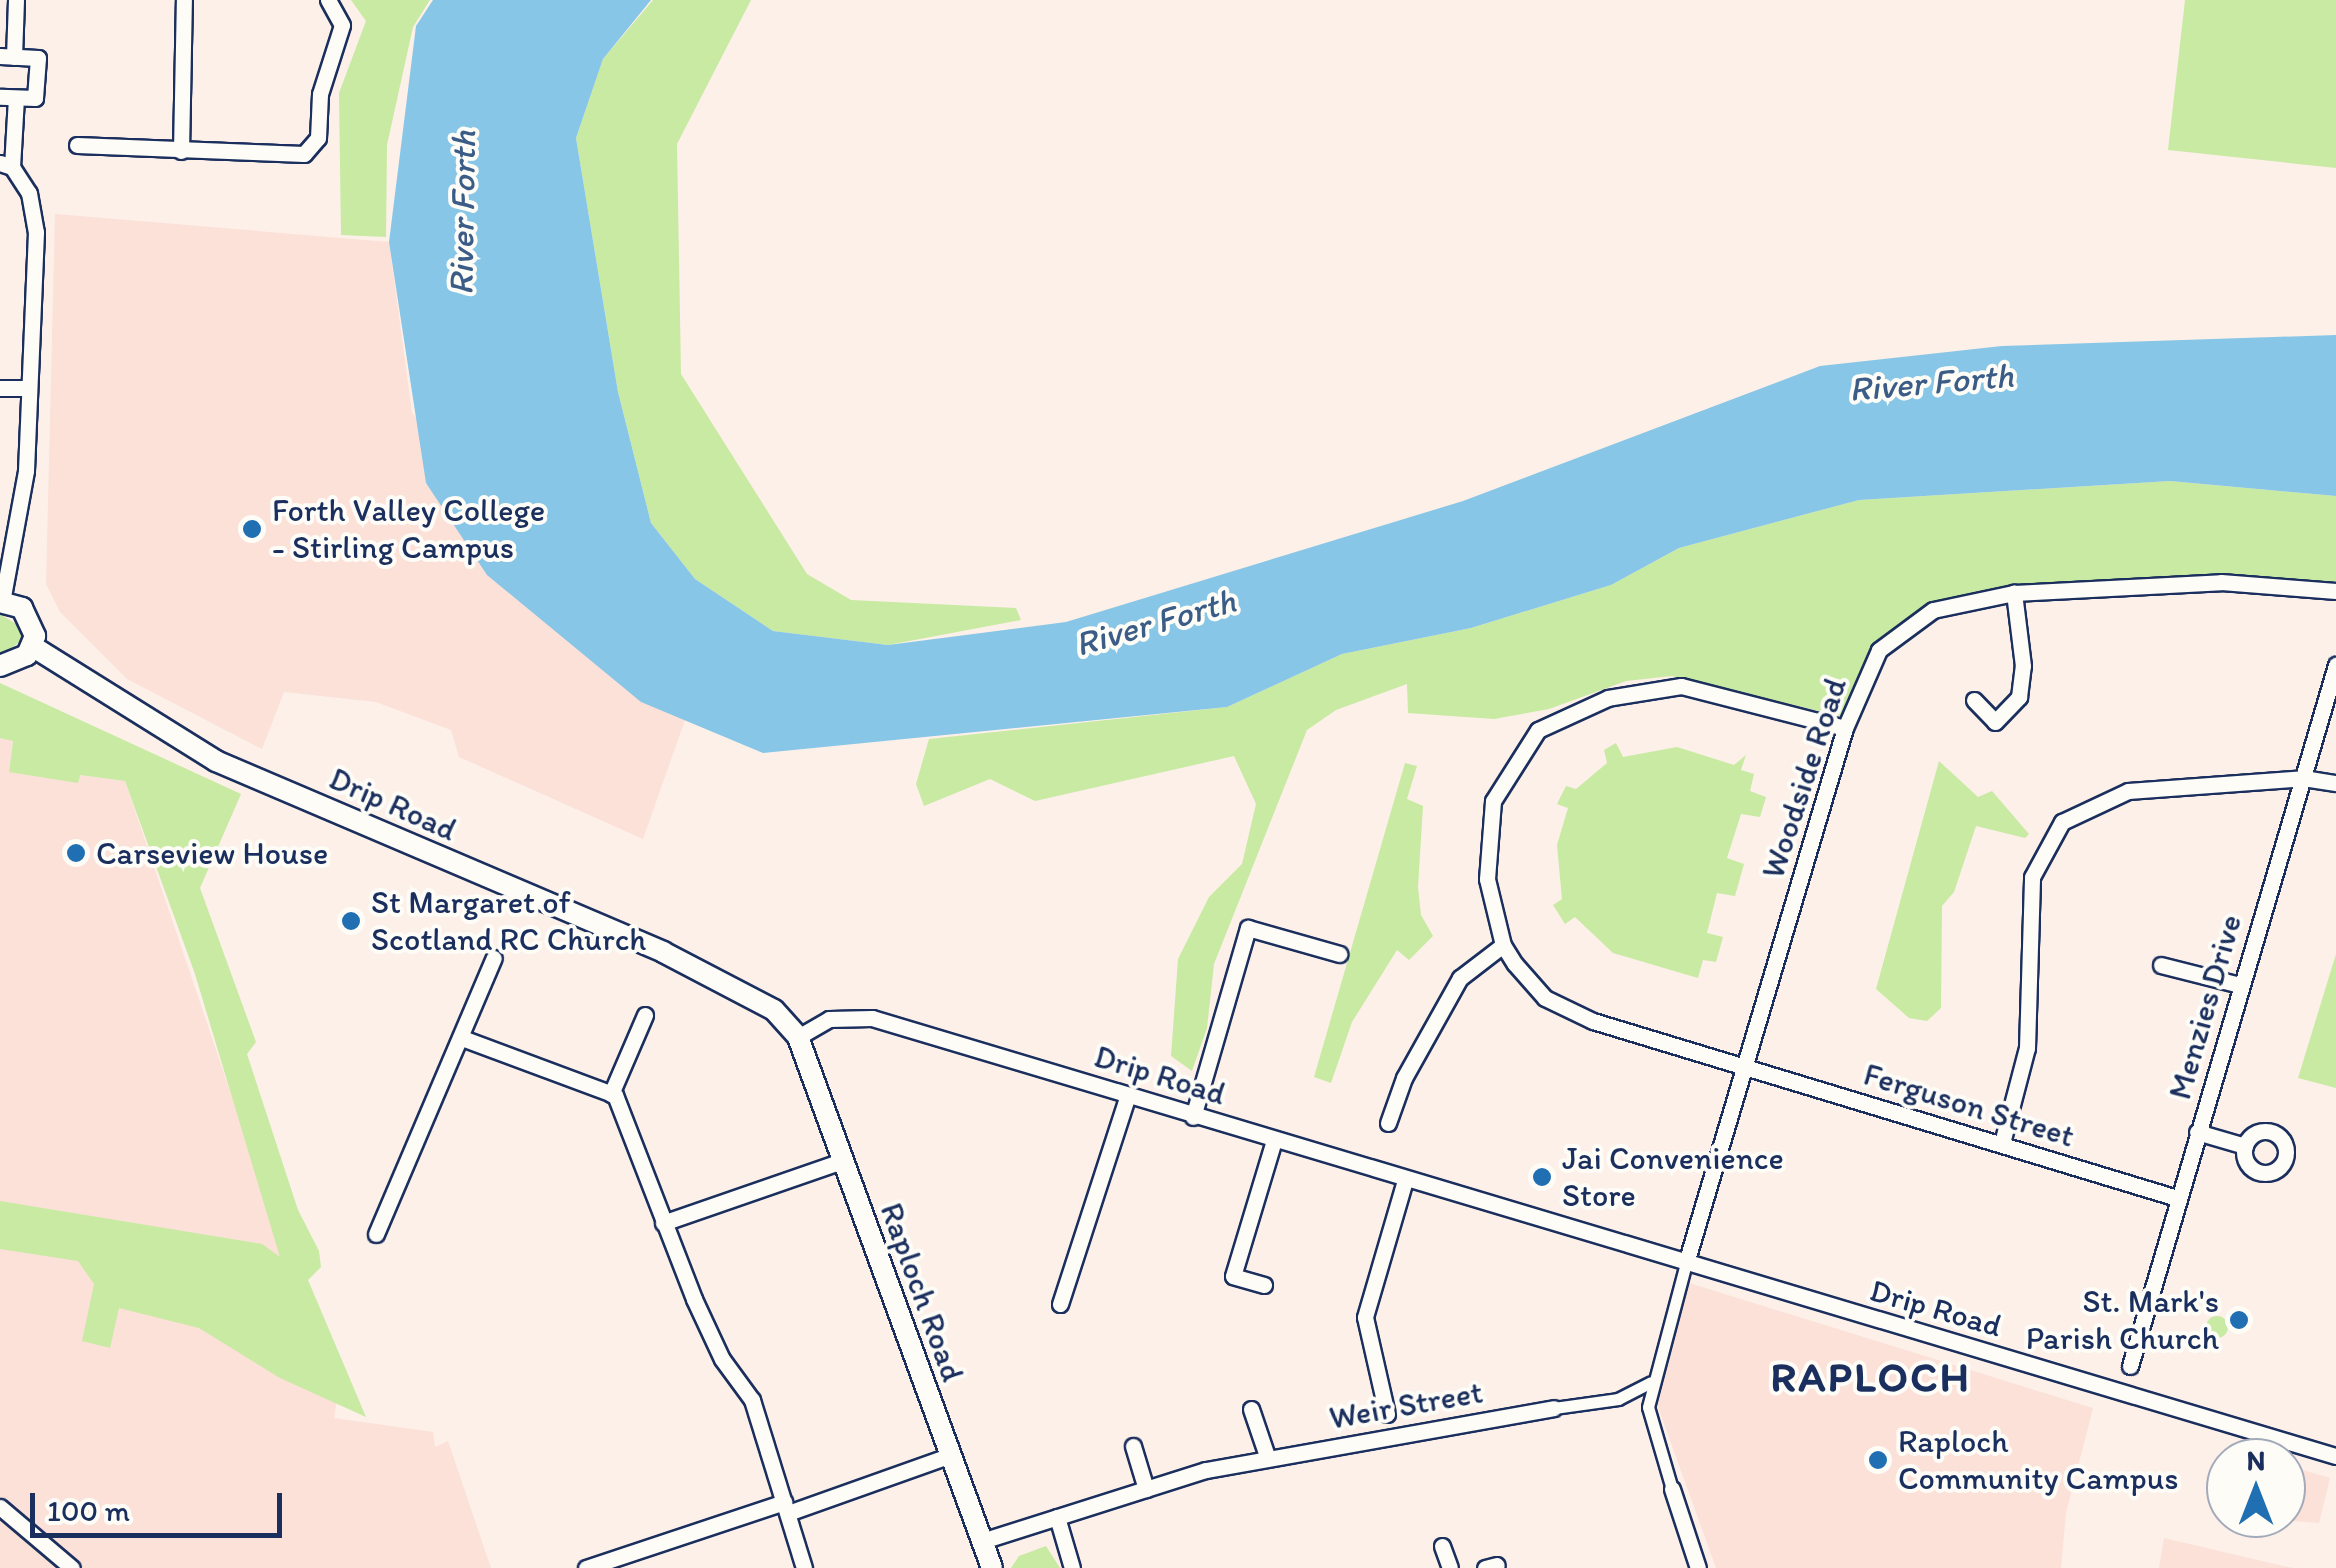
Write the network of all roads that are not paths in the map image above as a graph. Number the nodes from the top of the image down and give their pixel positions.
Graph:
1 (16, 0) edge
2 (184, 0) edge
3 (328, 0) edge
4 (7, 56) edge
5 (8, 98) edge
6 (76, 145) dead end
7 (181, 151) junction
8 (6, 165) edge
9 (0, 388) edge
10 (29, 388) junction
11 (2014, 592) junction
12 (2336, 592) edge
13 (1, 602) edge
14 (32, 646) junction
15 (2336, 664) edge
16 (0, 666) edge
17 (1974, 700) dead end
18 (1846, 728) junction
19 (2304, 778) junction
20 (2336, 783) edge
21 (1503, 945) junction
22 (1339, 954) dead end
23 (494, 958) dead end
24 (2161, 965) dead end
25 (2240, 984) junction
26 (645, 1016) dead end
27 (798, 1037) junction
28 (462, 1038) junction
29 (1744, 1066) junction
30 (611, 1094) junction
31 (1128, 1098) junction
32 (1193, 1117) junction
33 (1388, 1123) dead end
34 (2198, 1132) junction
35 (1274, 1140) junction
36 (2002, 1143) junction
37 (2244, 1146) dead end
38 (842, 1161) junction
39 (1405, 1180) junction
40 (2176, 1198) junction
41 (662, 1224) junction
42 (376, 1234) dead end
43 (1686, 1263) junction
44 (1264, 1285) dead end
45 (1060, 1304) dead end
46 (2130, 1366) dead end
47 (1651, 1382) junction
48 (1554, 1408) joint
49 (1251, 1409) dead end
50 (1387, 1414) dead end
51 (1134, 1446) dead end
52 (950, 1455) junction
53 (1267, 1456) junction
54 (2336, 1456) edge
55 (1146, 1489) junction
56 (1672, 1489) joint
57 (0, 1507) edge
58 (786, 1508) junction
59 (1056, 1517) junction
60 (982, 1541) junction
61 (1442, 1546) dead end
62 (72, 1568) edge
63 (586, 1568) edge
64 (804, 1568) edge
65 (992, 1568) edge
66 (1072, 1568) edge
67 (1450, 1568) edge
68 (1698, 1568) edge

1 - 4 street
2 - 7 street
3 - 7 street
4 - 5 street
5 - 8 street
6 - 7 street
8 - 10 street
9 - 10 street
10 - 13 street
11 - 12 street, Woodside Road
11 - 17 street
11 - 18 street, Woodside Road
13 - 14 street
14 - 16 street
14 - 27 street, Drip Road
15 - 19 street, Menzies Drive
18 - 21 street
18 - 29 street, Woodside Road
19 - 20 street
19 - 25 street, Menzies Drive
19 - 36 street
21 - 29 street, Ferguson Street
21 - 33 street
22 - 32 street
23 - 28 street
24 - 25 street
25 - 34 street, Menzies Drive
26 - 30 street
27 - 31 street, Drip Road
27 - 38 street, Raploch Road
28 - 30 street
28 - 42 street
29 - 36 street, Ferguson Street
29 - 43 street, Woodside Road
30 - 41 street
31 - 32 street, Drip Road
31 - 45 street
32 - 35 street, Drip Road
34 - 37 street
34 - 40 street, Menzies Drive
35 - 39 street, Drip Road
35 - 44 street
36 - 40 street, Ferguson Street
38 - 41 street
38 - 52 street, Raploch Road
39 - 43 street, Drip Road
39 - 50 street
40 - 46 street, Menzies Drive
41 - 58 street
43 - 47 street
43 - 54 street, Drip Road
47 - 48 street
47 - 56 street
48 - 53 street, Weir Street
49 - 53 street
51 - 55 street
52 - 58 street
52 - 60 street, Raploch Road
53 - 55 street, Weir Street
55 - 59 street, Weir Street
56 - 68 street
57 - 62 street
58 - 63 street
58 - 64 street
59 - 60 street, Weir Street
59 - 66 street
60 - 65 street, Raploch Road
61 - 67 street

